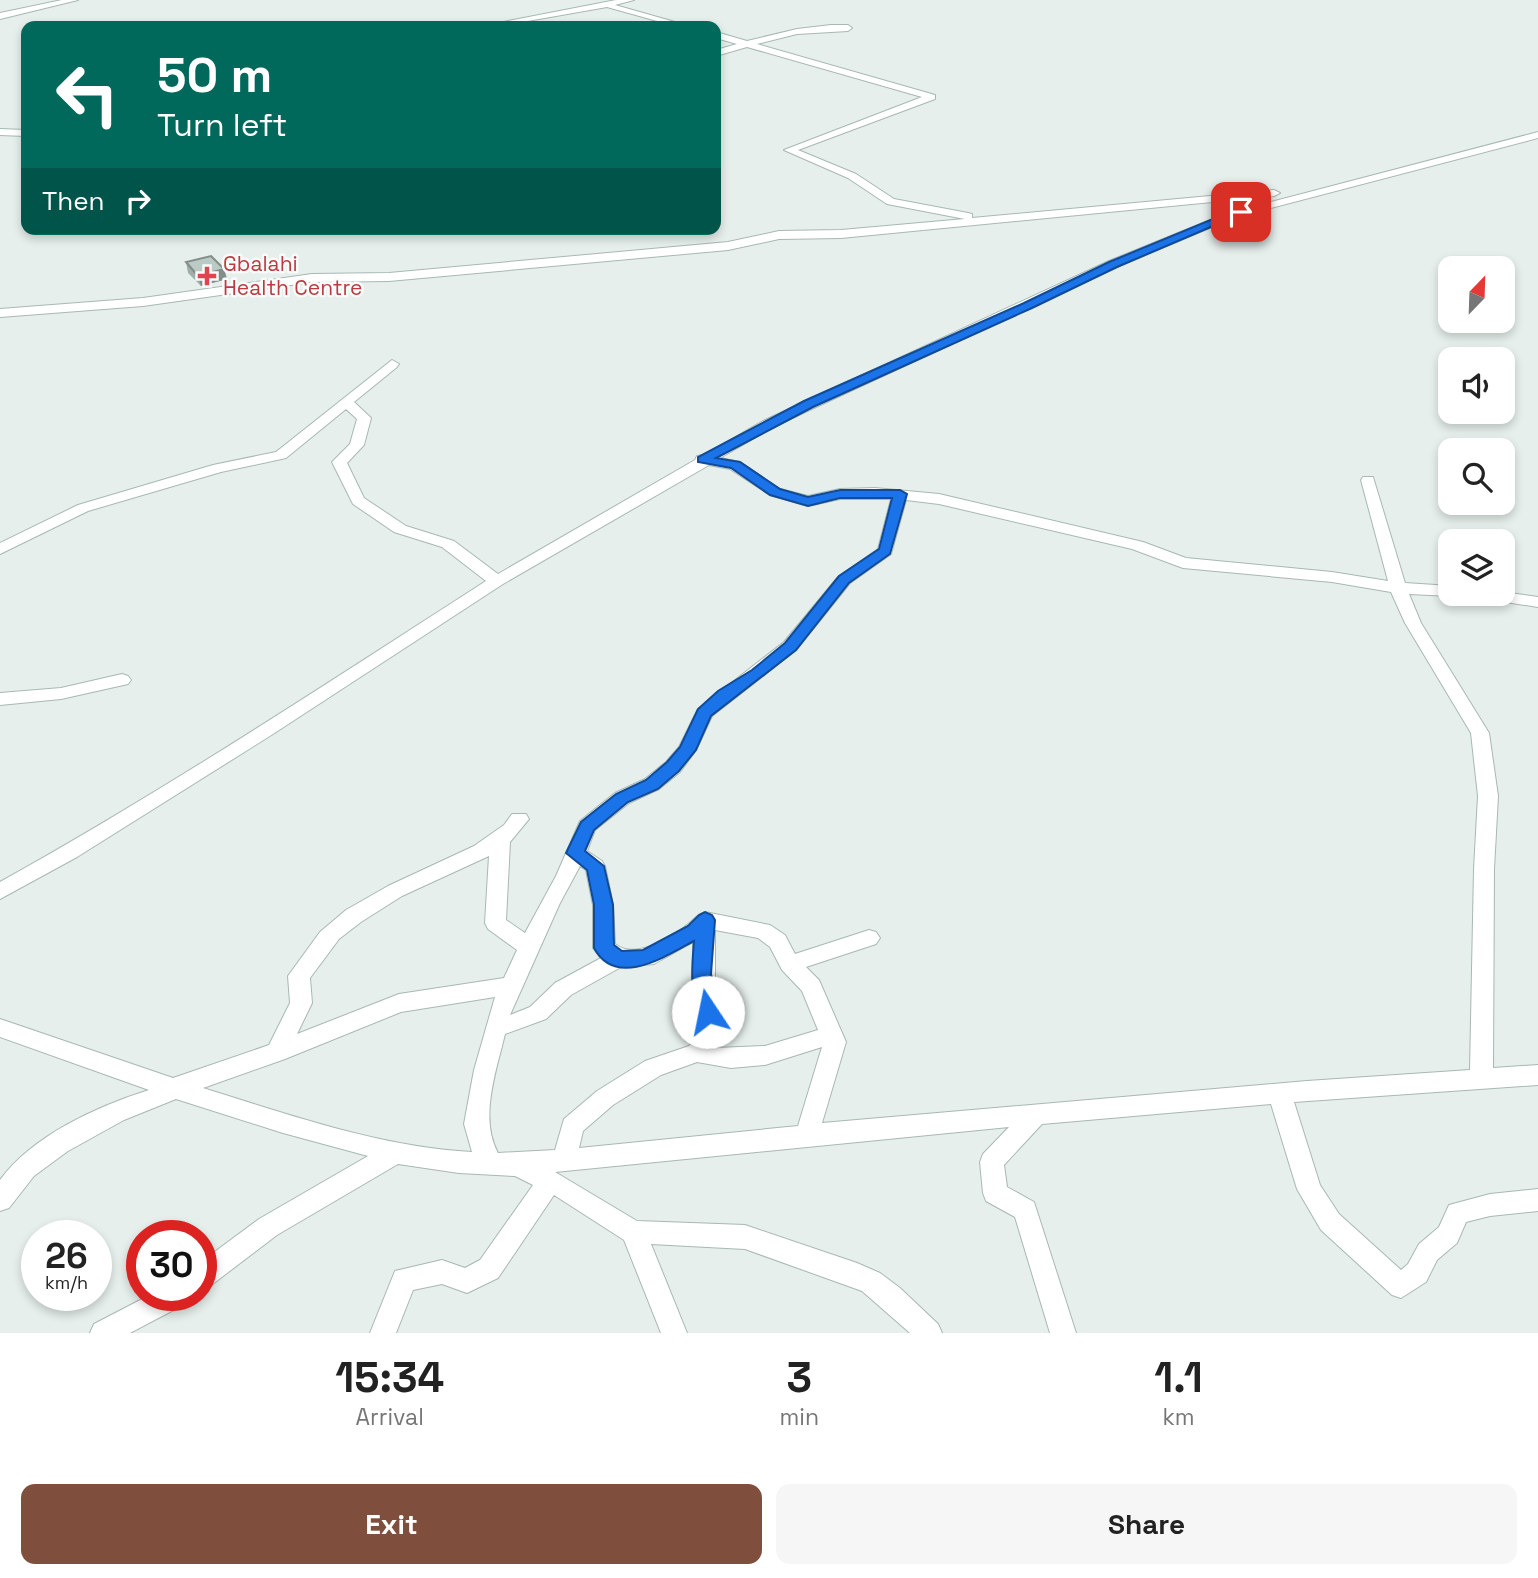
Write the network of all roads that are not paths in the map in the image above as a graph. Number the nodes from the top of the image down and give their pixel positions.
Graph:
1 (74, 0) edge
2 (630, 0) edge
3 (619, 1) edge
4 (605, 5) junction
5 (0, 16) edge
6 (512, 21) edge
7 (666, 21) edge
8 (848, 28) dead end
9 (721, 36) edge
10 (746, 44) junction
11 (721, 52) edge
12 (0, 132) edge
13 (21, 133) edge
14 (1538, 135) edge
15 (1321, 191) junction
16 (891, 202) junction
17 (988, 219) junction
18 (903, 228) junction
19 (0, 313) edge
20 (393, 365) dead end
21 (346, 402) junction
22 (702, 459) junction
23 (1368, 480) dead end
24 (900, 494) junction
25 (0, 549) edge
26 (497, 581) junction
27 (1398, 588) junction
28 (1438, 590) edge
29 (1515, 598) edge
30 (1538, 602) edge
31 (122, 680) dead end
32 (0, 699) edge
33 (519, 819) dead end
34 (500, 840) junction
35 (575, 853) junction
36 (0, 891) edge
37 (705, 920) junction
38 (869, 938) dead end
39 (529, 947) junction
40 (618, 959) junction
41 (790, 964) junction
42 (510, 986) junction
43 (496, 1026) junction
44 (0, 1028) edge
45 (832, 1034) junction
46 (276, 1052) junction
47 (697, 1053) junction
48 (1538, 1075) edge
49 (1481, 1078) junction
50 (173, 1088) junction
51 (1280, 1095) junction
52 (1035, 1116) junction
53 (807, 1135) junction
54 (395, 1153) junction
55 (565, 1160) junction
56 (491, 1164) junction
57 (517, 1165) junction
58 (550, 1181) junction
59 (0, 1200) edge
60 (1538, 1200) edge
61 (633, 1232) junction
62 (217, 1266) edge
63 (145, 1311) edge
64 (103, 1333) edge
65 (383, 1333) edge
66 (674, 1333) edge
67 (929, 1333) edge
68 (1063, 1333) edge

1 - 5 street
2 - 3 street
3 - 4 street
4 - 6 street
4 - 7 street
8 - 10 street
9 - 10 street
10 - 11 street
10 - 16 street
12 - 13 street
14 - 15 street
15 - 17 street
15 - 22 street
16 - 17 street
16 - 18 street
17 - 18 street
18 - 19 street
20 - 21 street
21 - 25 street
21 - 26 street
22 - 24 street
22 - 26 street
23 - 27 street
24 - 27 street
24 - 35 street
26 - 36 street
27 - 28 street
27 - 49 street
29 - 30 street
31 - 32 street
33 - 34 street
34 - 39 street
34 - 46 street
35 - 39 street
35 - 40 street
37 - 40 street
37 - 41 street
37 - 47 street
38 - 41 street
39 - 42 street
40 - 43 street
41 - 45 street
42 - 43 street
42 - 46 street
43 - 56 street
44 - 50 street
45 - 47 street
45 - 53 street
46 - 50 street
47 - 55 street
48 - 49 street
49 - 51 street
50 - 54 street
50 - 59 street
51 - 52 street
51 - 60 street
52 - 53 street
52 - 68 street
53 - 55 street
54 - 56 street
54 - 62 street
55 - 57 street
56 - 57 street
57 - 58 street
58 - 61 street
58 - 65 street
61 - 66 street
61 - 67 street
63 - 64 street

